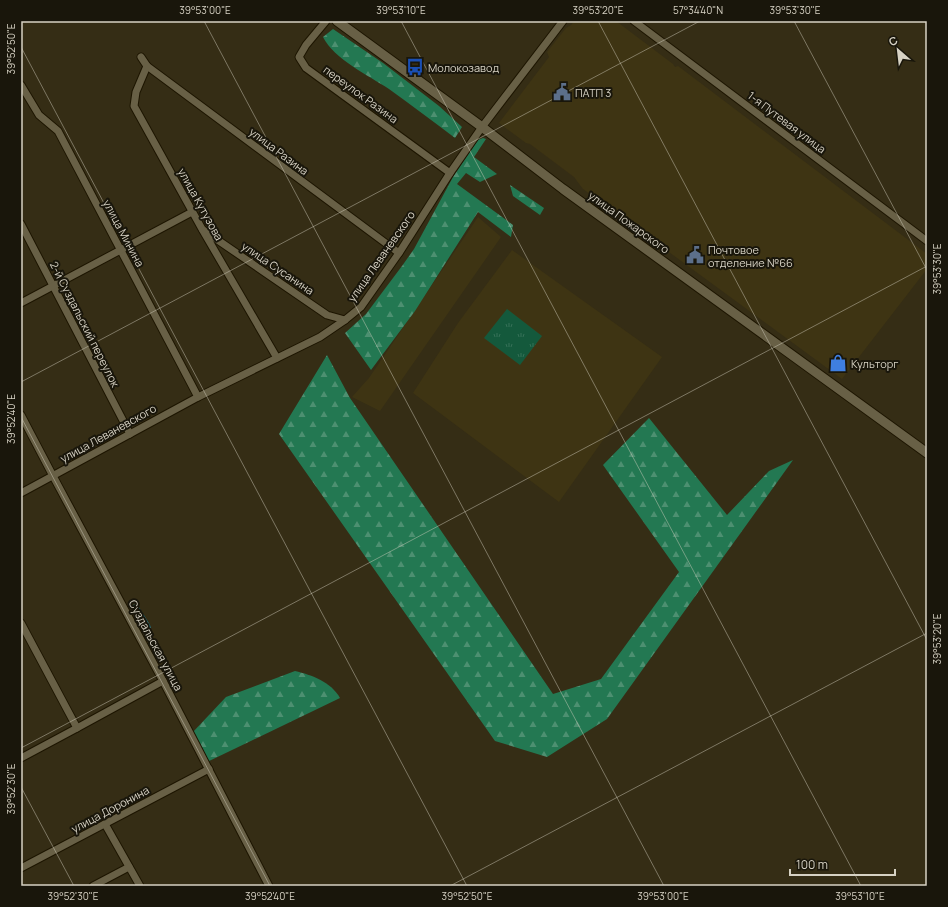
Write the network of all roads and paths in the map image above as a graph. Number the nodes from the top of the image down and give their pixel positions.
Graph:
1 (326, 21) edge
2 (337, 21) edge
3 (563, 21) edge
4 (634, 21) edge
5 (141, 57) dead end
6 (147, 66) junction
7 (21, 85) edge
8 (482, 127) junction
9 (450, 173) junction
10 (192, 212) junction
11 (21, 224) edge
12 (202, 229) junction
13 (927, 240) edge
14 (120, 250) junction
15 (399, 253) junction
16 (54, 286) junction
17 (21, 303) edge
18 (345, 320) junction
19 (277, 358) junction
20 (198, 397) junction
21 (21, 415) edge
22 (130, 434) junction
23 (927, 453) edge
24 (53, 476) junction
25 (21, 493) edge
26 (21, 623) edge
27 (163, 681) junction
28 (77, 728) junction
29 (21, 758) edge
30 (209, 769) junction
31 (106, 824) junction
32 (129, 867) junction
33 (21, 868) edge
34 (93, 886) edge
35 (140, 886) edge
36 (269, 886) edge

1 - 9 street, переулок Разина
2 - 8 street, улица Пожарского
3 - 8 street, улица Леваневского
4 - 13 street, 1-я Путевая улица
5 - 6 street
6 - 10 street, улица Кутузова
6 - 15 street, улица Разина
7 - 14 street, улица Минина
8 - 9 street, улица Леваневского
8 - 23 street, улица Пожарского
9 - 15 street, улица Леваневского
10 - 12 street, улица Кутузова
10 - 14 street
11 - 16 street, 2-й Суздальский переулок
12 - 18 street, улица Сусанина
12 - 19 street, улица Кутузова
14 - 16 street
14 - 20 street, улица Минина
15 - 18 street, улица Леваневского
16 - 17 street
16 - 22 street, 2-й Суздальский переулок
18 - 19 street, улица Леваневского
19 - 20 street, улица Леваневского
20 - 22 street, улица Леваневского
21 - 24 street, Суздальская улица
22 - 24 street, улица Леваневского
24 - 25 street, улица Леваневского
24 - 27 street, Суздальская улица
26 - 28 street
27 - 28 street
27 - 30 street, Суздальская улица
28 - 29 street
30 - 31 street, улица Доронина
30 - 36 street, Суздальская улица
31 - 32 street
31 - 33 street, улица Доронина
32 - 34 street
32 - 35 street

